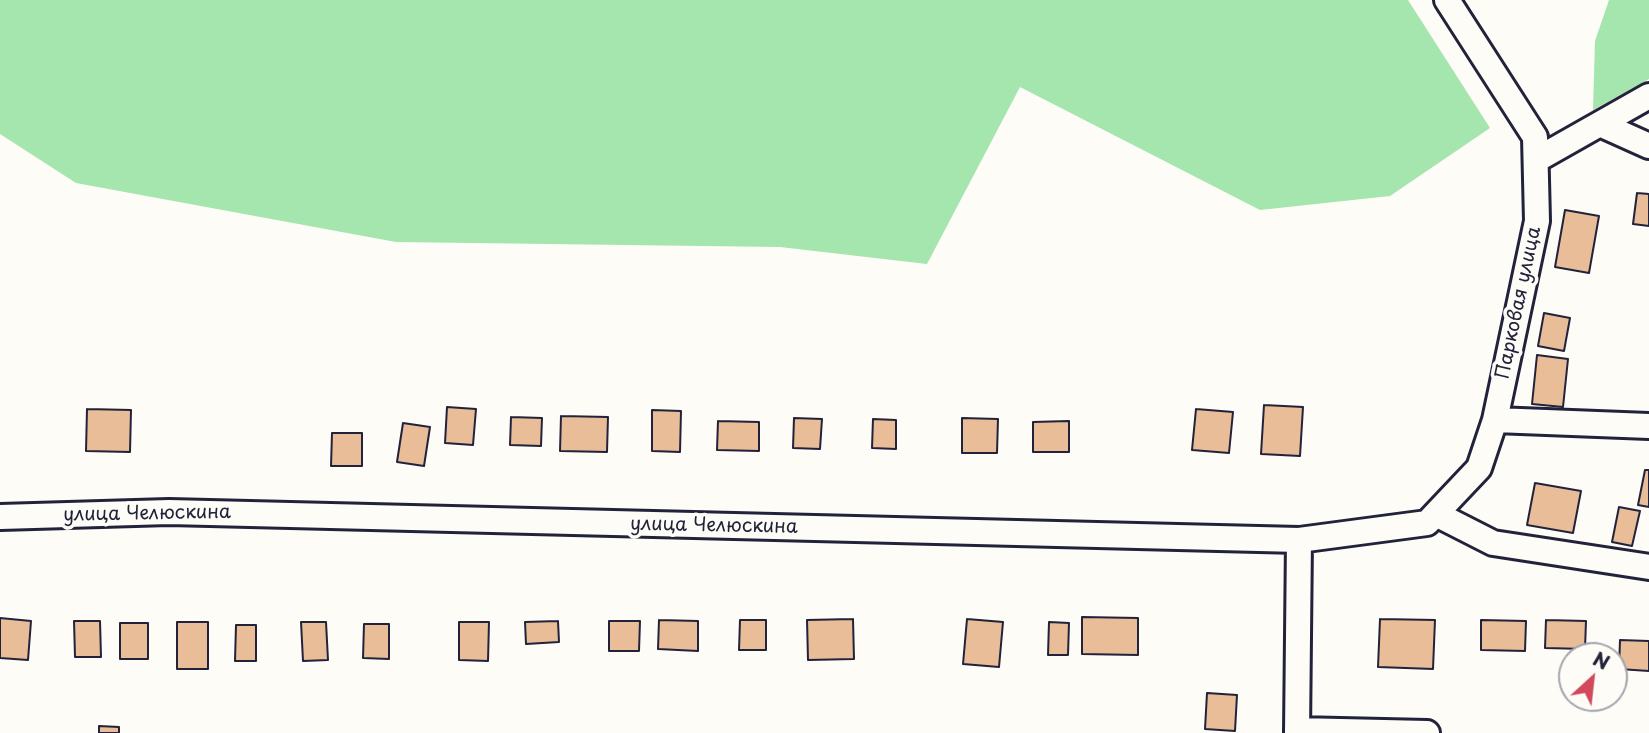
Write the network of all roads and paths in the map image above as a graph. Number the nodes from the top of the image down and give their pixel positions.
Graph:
1 (1447, 0) edge
2 (1649, 96) edge
3 (1600, 124) junction
4 (1649, 146) edge
5 (1536, 160) junction
6 (1495, 420) junction
7 (1649, 426) edge
8 (0, 517) edge
9 (1431, 518) junction
10 (1298, 540) junction
11 (1649, 567) edge
12 (1297, 731) edge
13 (1427, 733) edge

1 - 5 street, Парковая улица
2 - 3 street
3 - 4 street
3 - 5 street
5 - 6 street, Парковая улица
6 - 7 street
6 - 9 street, Парковая улица
8 - 10 street, улица Челюскина
9 - 10 street, улица Челюскина
9 - 11 street
10 - 12 street
12 - 13 street

